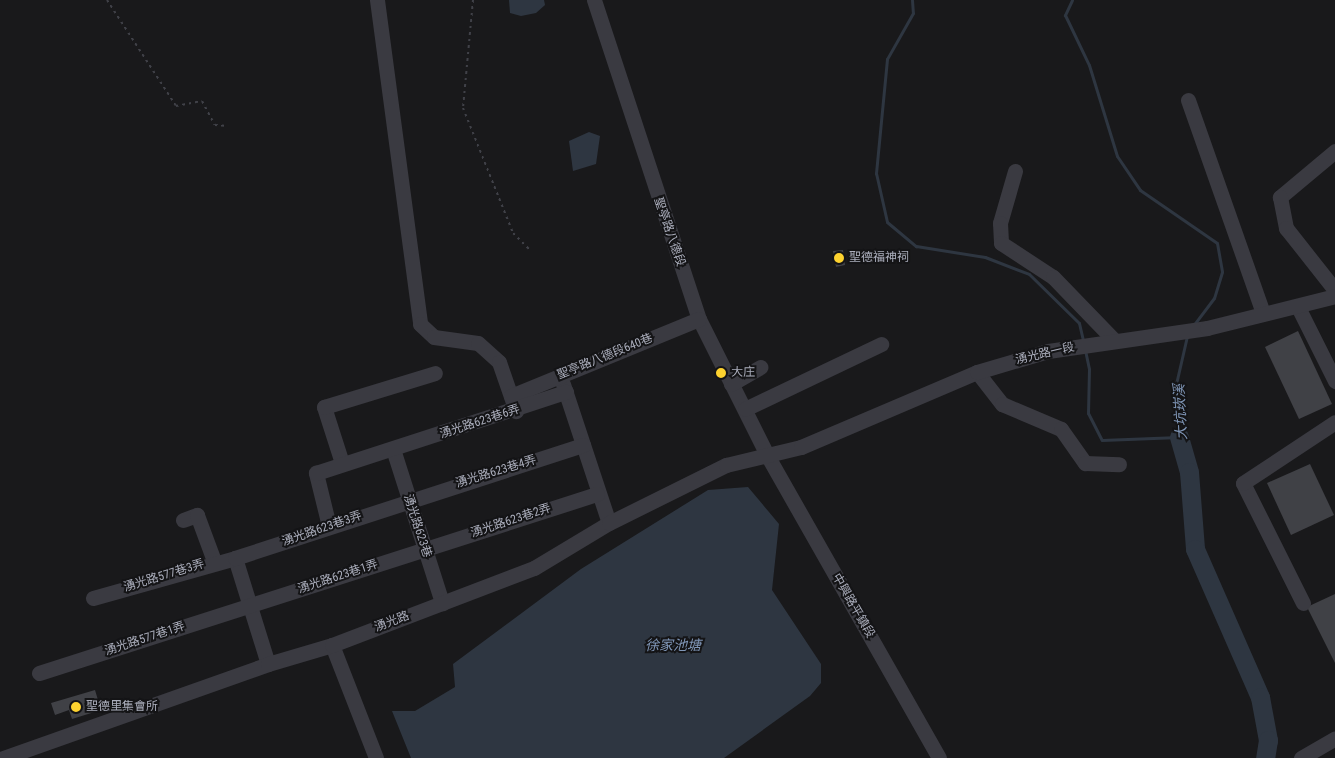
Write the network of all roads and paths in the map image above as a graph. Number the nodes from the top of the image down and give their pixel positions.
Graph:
1 (107, 0) edge
2 (377, 0) edge
3 (474, 0) edge
4 (594, 0) edge
5 (1188, 100) dead end
6 (228, 126) dead end
7 (1335, 151) edge
8 (1015, 170) dead end
9 (530, 250) dead end
10 (1335, 290) edge
11 (1335, 296) edge
12 (1298, 308) junction
13 (1263, 313) junction
14 (699, 319) junction
15 (1115, 341) junction
16 (881, 344) dead end
17 (761, 367) dead end
18 (977, 372) junction
19 (435, 373) dead end
20 (561, 375) junction
21 (1335, 381) edge
22 (731, 384) junction
23 (566, 392) junction
24 (513, 403) junction
25 (745, 409) junction
26 (1335, 422) edge
27 (583, 445) junction
28 (393, 449) junction
29 (767, 454) junction
30 (342, 463) junction
31 (1119, 464) dead end
32 (597, 494) junction
33 (409, 499) junction
34 (183, 520) dead end
35 (609, 523) junction
36 (329, 526) junction
37 (424, 548) junction
38 (235, 558) junction
39 (214, 561) junction
40 (93, 598) dead end
41 (442, 603) junction
42 (1303, 603) dead end
43 (252, 605) junction
44 (332, 645) junction
45 (268, 664) junction
46 (39, 674) dead end
47 (1335, 738) edge
48 (3, 758) edge
49 (376, 758) edge
50 (939, 758) edge
51 (1301, 758) edge

1 - 6 path
2 - 24 street
3 - 9 path
4 - 14 street, 聖亭路八德段
5 - 13 street
7 - 10 street
8 - 15 street
11 - 12 street, 湧光路一段
12 - 13 street, 湧光路一段
12 - 21 street
13 - 15 street, 湧光路一段
14 - 20 street, 聖亭路八德段640巷
14 - 22 street, 聖亭路八德段
15 - 18 street, 湧光路一段
16 - 25 street
17 - 22 street
18 - 29 street, 湧光路一段
18 - 31 street
19 - 30 street
20 - 23 street
20 - 24 street, 聖亭路八德段640巷
22 - 25 street, 聖亭路八德段
23 - 24 street, 湧光路623巷6弄
23 - 27 street
24 - 28 street, 湧光路623巷6弄
25 - 29 street, 聖亭路八德段
26 - 42 street
27 - 32 street
27 - 33 street, 湧光路623巷4弄
28 - 30 street, 湧光路623巷6弄
28 - 33 street, 湧光路623巷
29 - 35 street, 湧光路
29 - 50 street, 中興路平鎮段
30 - 36 street, 湧光路623巷6弄
32 - 35 street
32 - 37 street, 湧光路623巷2弄
33 - 36 street, 湧光路623巷3弄
33 - 37 street, 湧光路623巷
34 - 39 street
35 - 41 street, 湧光路
36 - 38 street, 湧光路623巷3弄
37 - 41 street, 湧光路623巷
37 - 43 street, 湧光路623巷1弄
38 - 39 street, 湧光路577巷3弄
38 - 43 street
39 - 40 street, 湧光路577巷3弄
41 - 44 street, 湧光路
43 - 45 street
43 - 46 street, 湧光路577巷1弄
44 - 45 street, 湧光路
44 - 49 street
45 - 48 street, 湧光路
47 - 51 street

